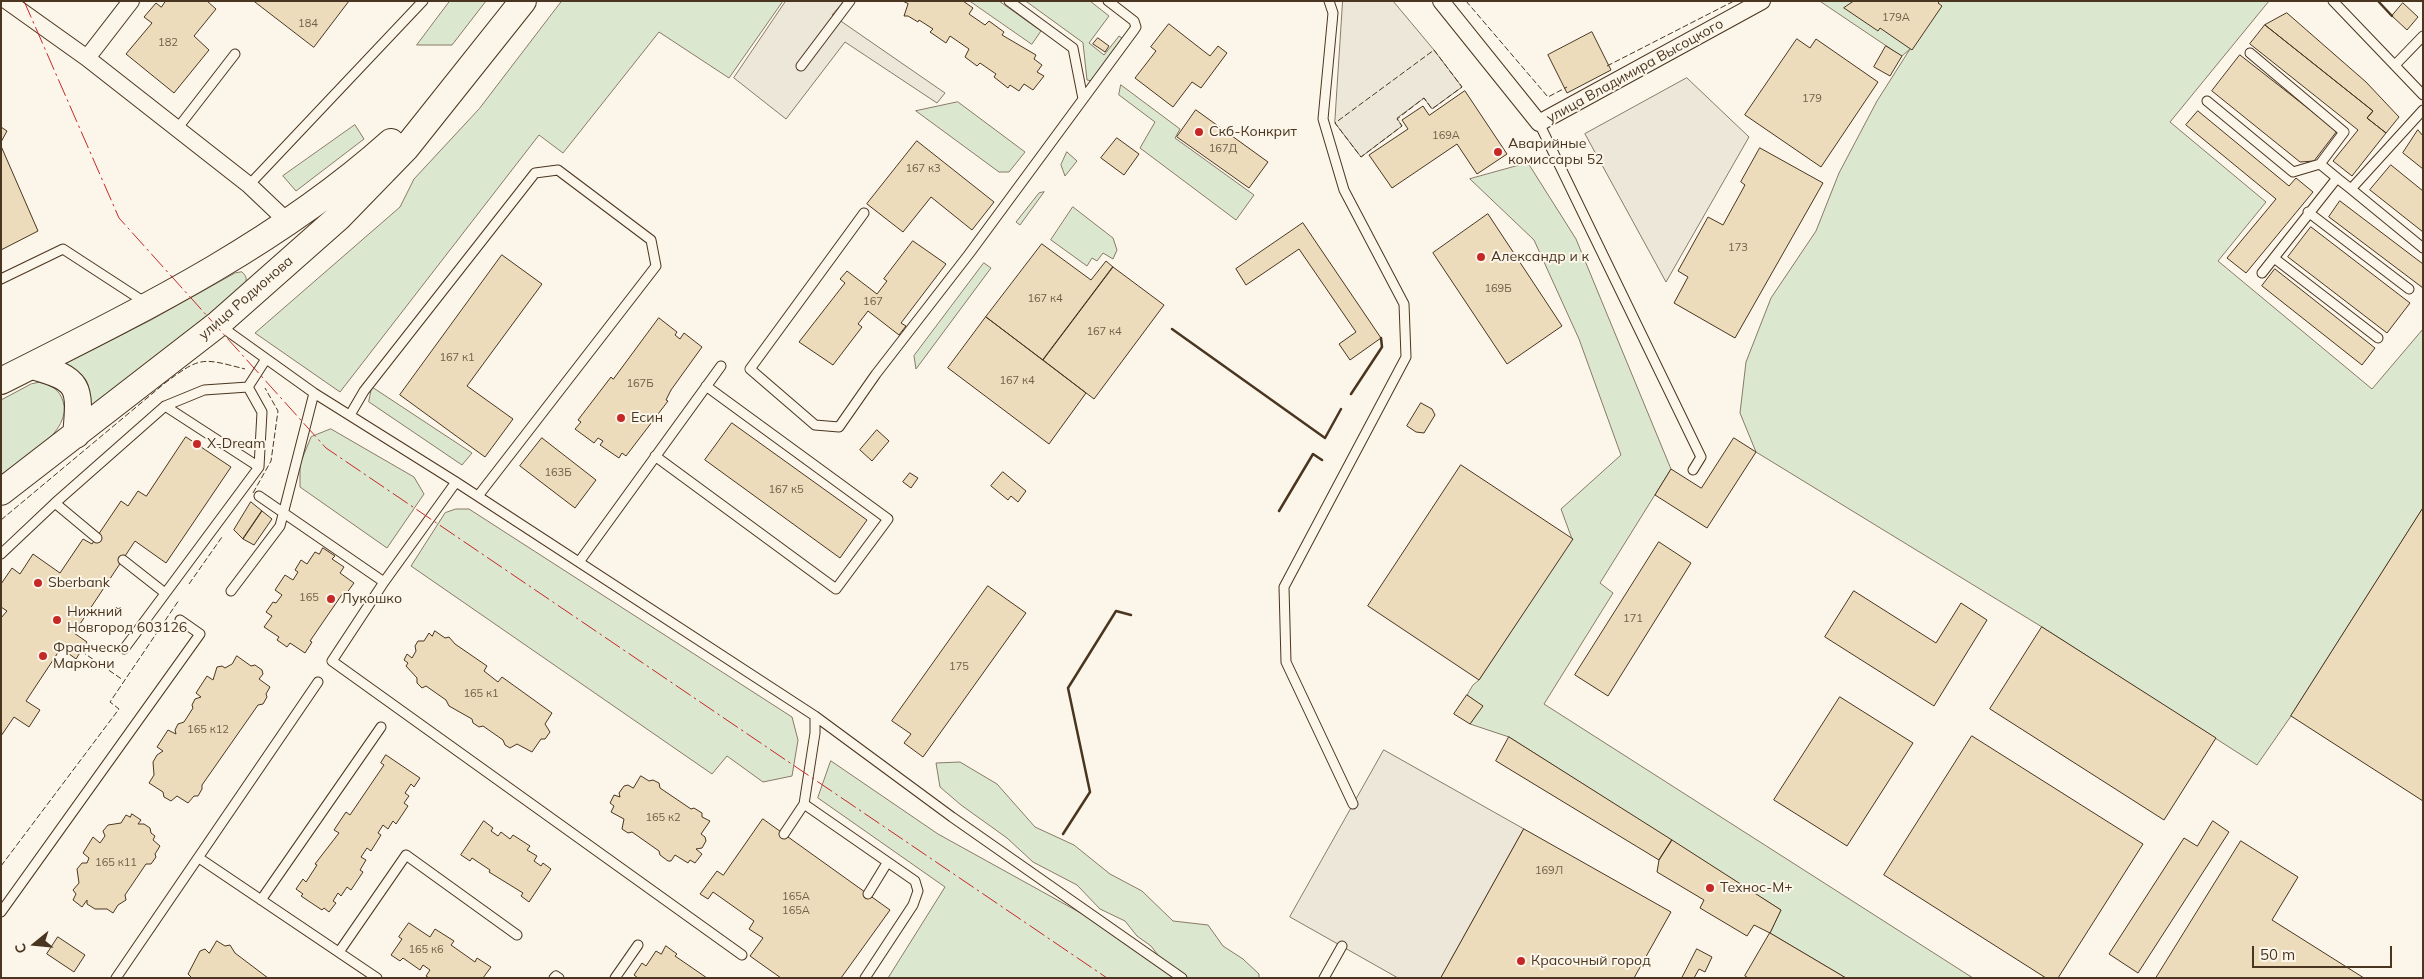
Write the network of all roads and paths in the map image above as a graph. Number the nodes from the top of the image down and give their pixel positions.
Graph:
1 (7, 1) edge
2 (132, 1) edge
3 (423, 1) edge
4 (523, 1) edge
5 (850, 1) edge
6 (1009, 1) edge
7 (1108, 1) edge
8 (1329, 1) edge
9 (1441, 1) edge
10 (1762, 1) edge
11 (2333, 1) edge
12 (2423, 36) edge
13 (235, 54) dead end
14 (2250, 54) dead end
15 (87, 58) junction
16 (801, 66) dead end
17 (2395, 66) junction
18 (464, 76) junction
19 (2423, 95) edge
20 (1083, 100) junction
21 (2206, 102) dead end
22 (2423, 110) edge
23 (1539, 123) junction
24 (177, 129) junction
25 (2320, 164) junction
26 (2337, 178) junction
27 (249, 185) junction
28 (2351, 189) junction
29 (864, 212) dead end
30 (2308, 212) junction
31 (288, 222) junction
32 (2423, 248) edge
33 (2274, 258) junction
34 (2262, 273) dead end
35 (1, 279) edge
36 (2409, 289) dead end
37 (150, 306) junction
38 (218, 324) junction
39 (2378, 338) dead end
40 (266, 360) junction
41 (32, 366) junction
42 (721, 366) dead end
43 (1, 381) edge
44 (706, 386) junction
45 (248, 387) junction
46 (314, 393) junction
47 (165, 406) junction
48 (350, 416) junction
49 (76, 435) junction
50 (655, 456) junction
51 (258, 467) junction
52 (1693, 470) dead end
53 (456, 482) junction
54 (1, 492) edge
55 (259, 496) dead end
56 (478, 496) junction
57 (55, 503) junction
58 (283, 512) junction
59 (97, 538) dead end
60 (1, 554) edge
61 (122, 560) dead end
62 (579, 562) junction
63 (384, 582) junction
64 (231, 591) dead end
65 (165, 594) junction
66 (180, 620) dead end
67 (124, 650) dead end
68 (318, 682) dead end
69 (815, 716) junction
70 (381, 726) dead end
71 (804, 804) junction
72 (1354, 804) dead end
73 (784, 834) dead end
74 (198, 858) junction
75 (888, 863) junction
76 (868, 894) dead end
77 (261, 900) junction
78 (1, 912) edge
79 (517, 935) dead end
80 (638, 945) dead end
81 (1342, 946) dead end
82 (339, 952) junction
83 (742, 955) dead end
84 (116, 978) edge
85 (377, 978) edge
86 (554, 978) edge
87 (559, 978) edge
88 (615, 978) edge
89 (865, 978) edge
90 (1182, 978) edge
91 (1324, 978) edge

1 - 15 street
2 - 15 street
3 - 27 lane
4 - 18 main road, улица Родионова
5 - 16 lane
6 - 20 lane
7 - 20 lane
8 - 72 lane
9 - 23 street, улица Владимира Высоцкого
10 - 23 street, улица Владимира Высоцкого
11 - 17 lane
12 - 17 lane
13 - 24 lane
14 - 25 lane
15 - 24 street
17 - 19 lane
18 - 31 main road, улица Родионова
18 - 38 main road, улица Родионова
20 - 29 lane
21 - 25 lane
22 - 28 lane
23 - 52 lane
24 - 27 street
25 - 26 lane
26 - 28 lane
26 - 30 lane
27 - 31 street
28 - 32 lane
30 - 33 lane
30 - 36 lane
31 - 37 main road, улица Родионова
33 - 34 lane
33 - 39 lane
35 - 37 lane
37 - 41 main road, улица Родионова
38 - 40 lane
38 - 49 main road, улица Родионова
40 - 45 lane
40 - 46 lane
41 - 43 main road, улица Родионова
41 - 49 main road
42 - 44 lane
44 - 50 lane
44 - 50 lane
45 - 47 lane
45 - 51 lane
46 - 48 lane
46 - 58 lane
47 - 51 lane
47 - 57 lane
48 - 53 lane
48 - 56 lane
49 - 54 main road, улица Родионова
50 - 62 lane
51 - 65 lane
53 - 56 lane
53 - 63 lane
55 - 58 lane
56 - 62 lane
57 - 59 lane
57 - 60 lane
58 - 63 lane
58 - 64 lane
61 - 65 lane
62 - 69 lane
63 - 83 lane
65 - 67 lane
66 - 78 lane
68 - 74 lane
69 - 71 lane
69 - 90 lane
70 - 77 lane
71 - 73 lane
71 - 75 lane
74 - 77 lane
74 - 84 lane
75 - 76 lane
75 - 89 lane
77 - 82 lane
79 - 82 lane
80 - 88 lane
81 - 91 lane
82 - 85 lane
86 - 87 lane

